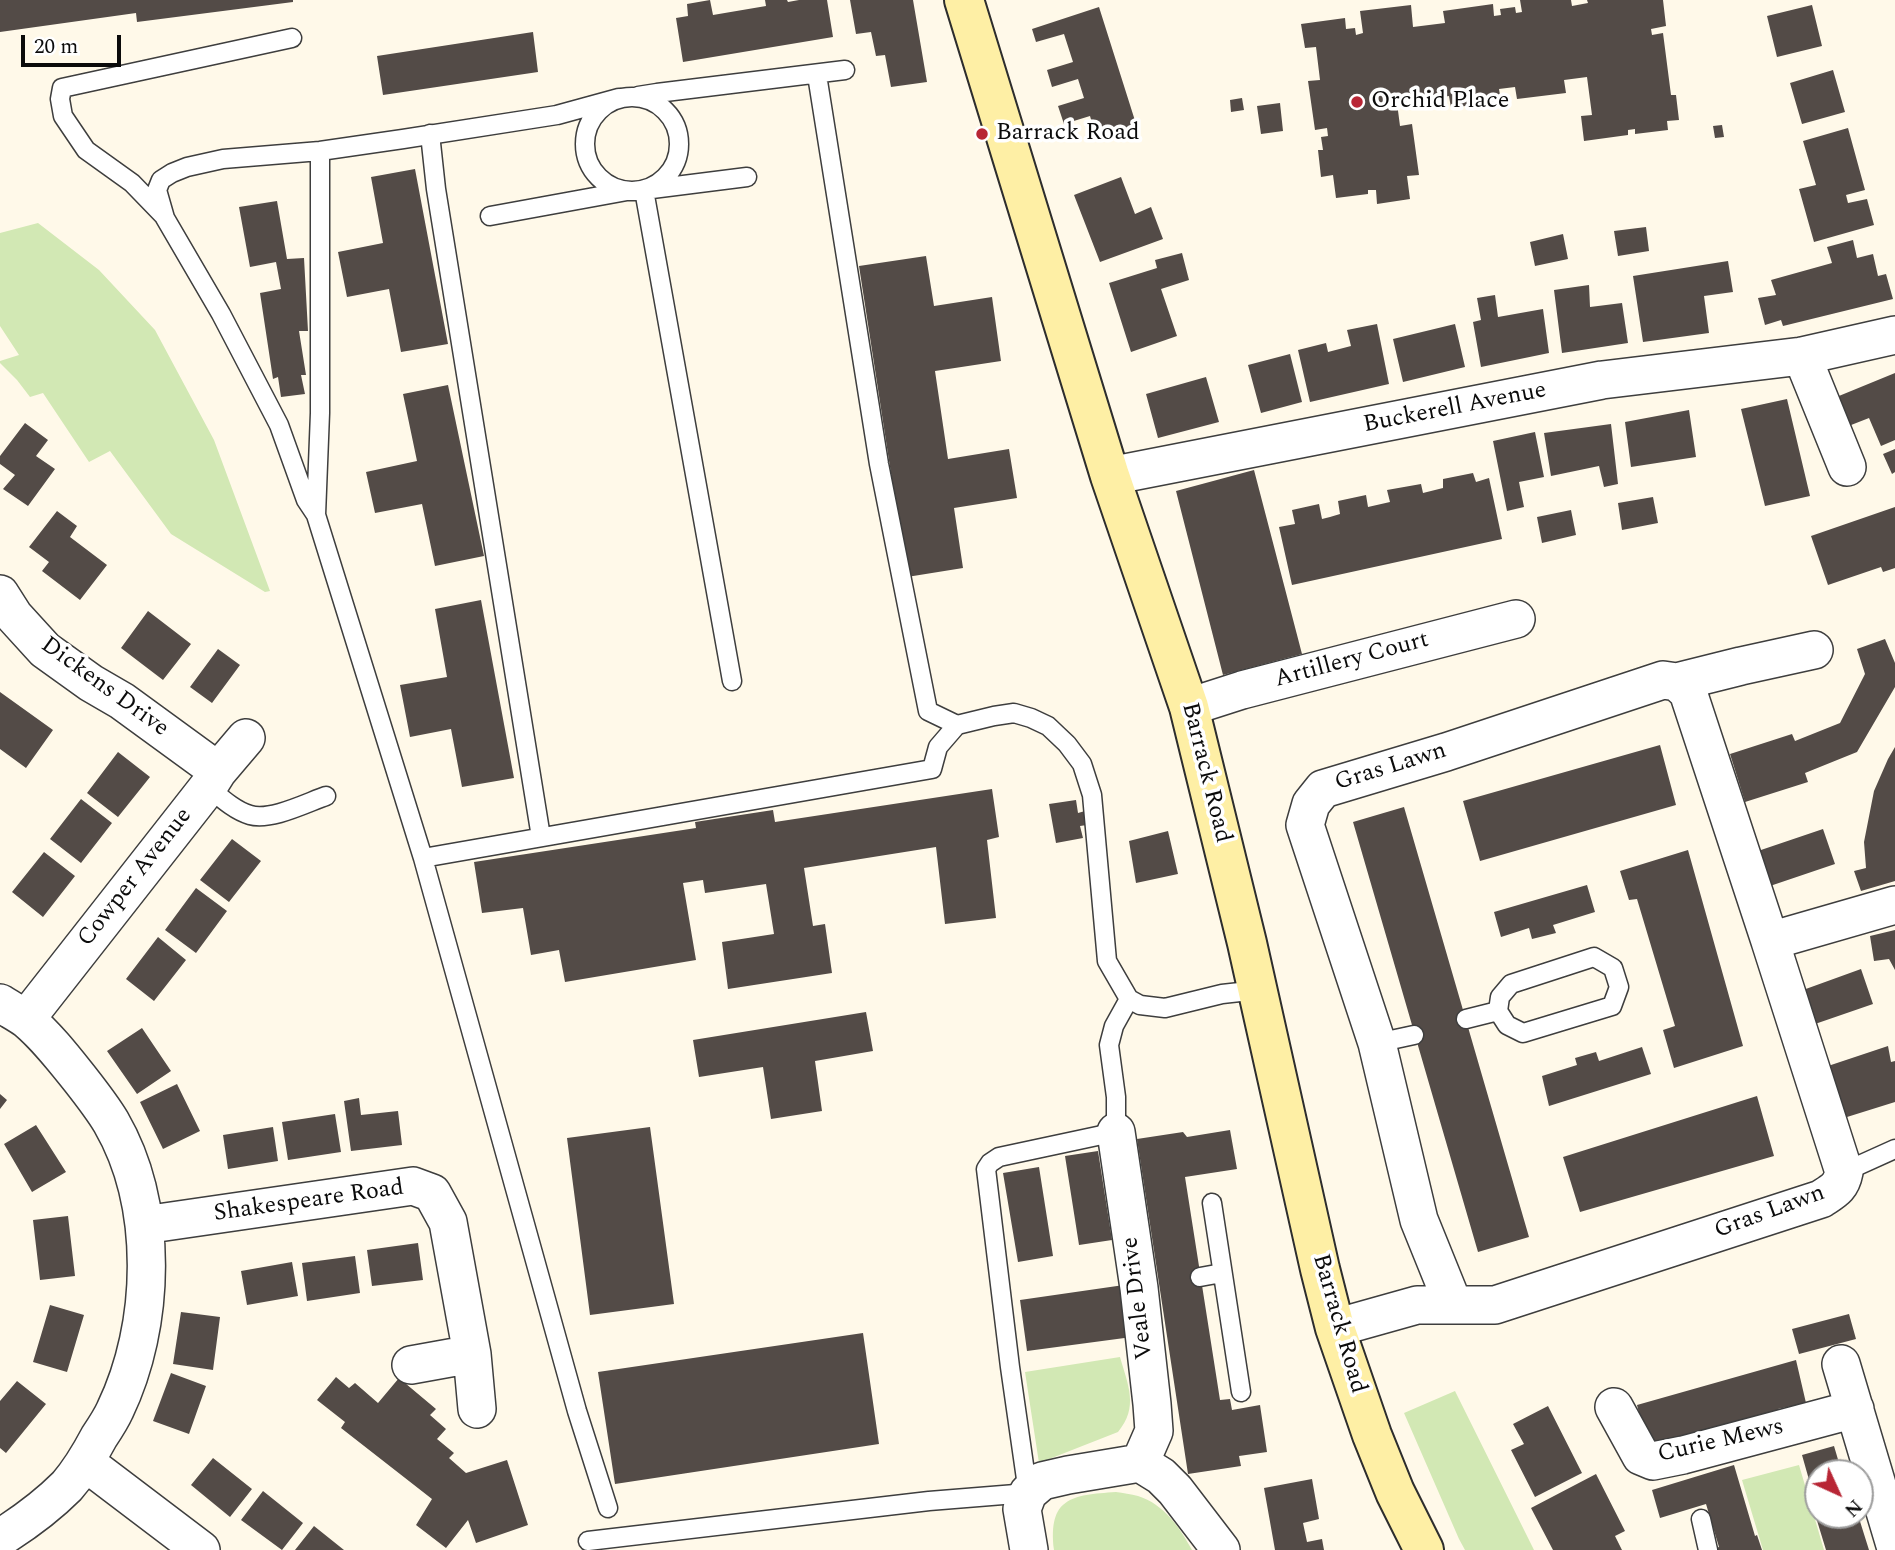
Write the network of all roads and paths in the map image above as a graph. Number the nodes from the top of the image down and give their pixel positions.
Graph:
1 (964, 0) edge
2 (292, 38) dead end
3 (845, 70) dead end
4 (817, 75) junction
5 (638, 96) junction
6 (619, 98) junction
7 (430, 134) junction
8 (320, 151) junction
9 (747, 177) dead end
10 (635, 190) junction
11 (490, 216) dead end
12 (165, 218) junction
13 (1895, 335) edge
14 (1802, 356) junction
15 (1847, 467) dead end
16 (1110, 476) junction
17 (316, 515) junction
18 (0, 594) edge
19 (1516, 619) dead end
20 (1814, 650) dead end
21 (732, 681) dead end
22 (1677, 682) junction
23 (1189, 707) junction
24 (957, 725) junction
25 (246, 738) dead end
26 (213, 779) junction
27 (326, 796) dead end
28 (541, 837) junction
29 (423, 858) junction
30 (1895, 905) edge
31 (1770, 941) junction
32 (1258, 990) junction
33 (1129, 999) junction
34 (1498, 1010) junction
35 (13, 1011) edge
36 (1466, 1019) dead end
37 (1414, 1035) dead end
38 (1377, 1043) junction
39 (1116, 1132) junction
40 (1895, 1149) edge
41 (1844, 1172) junction
42 (1212, 1203) dead end
43 (144, 1225) junction
44 (1222, 1273) junction
45 (1200, 1277) dead end
46 (1454, 1304) junction
47 (1335, 1328) junction
48 (472, 1354) junction
49 (1841, 1364) dead end
50 (411, 1365) dead end
51 (1241, 1392) dead end
52 (1614, 1407) dead end
53 (477, 1409) dead end
54 (1855, 1409) junction
55 (85, 1462) junction
56 (1140, 1463) junction
57 (1028, 1493) junction
58 (608, 1508) dead end
59 (1701, 1519) dead end
60 (0, 1538) edge
61 (588, 1541) dead end
62 (1895, 1545) edge
63 (201, 1550) edge
64 (1029, 1550) edge
65 (1221, 1550) edge
66 (1424, 1550) edge
67 (1708, 1550) edge

1 - 16 street, Barrack Road
2 - 12 lane
3 - 4 lane
4 - 5 lane
4 - 24 lane
5 - 6 lane
5 - 10 lane
6 - 7 lane
6 - 10 lane
7 - 8 lane
7 - 28 lane
8 - 12 lane
8 - 17 lane
9 - 10 lane
10 - 11 lane
10 - 21 lane
12 - 17 lane
13 - 14 street, Buckerell Avenue
14 - 15 street
14 - 16 street, Buckerell Avenue
16 - 23 street, Barrack Road
17 - 29 lane
18 - 26 street, Dickens Drive
19 - 23 street, Artillery Court
20 - 22 street, Gras Lawn
22 - 31 street, Gras Lawn
22 - 38 street, Gras Lawn
23 - 32 street, Barrack Road
24 - 28 lane
24 - 33 lane
25 - 26 street, Cowper Avenue
26 - 27 lane
26 - 35 street, Cowper Avenue
28 - 29 lane
29 - 58 lane
30 - 31 street
31 - 41 street, Gras Lawn
32 - 33 lane
32 - 47 street, Barrack Road
33 - 39 lane
34 - 34 lane
34 - 36 lane
35 - 43 street
37 - 38 lane
38 - 46 street, Gras Lawn
39 - 56 street, Veale Drive
39 - 57 lane
40 - 41 lane
41 - 46 street, Gras Lawn
42 - 44 lane
43 - 48 street, Shakespeare Road
43 - 55 street
44 - 45 lane
44 - 51 lane
46 - 47 street, Gras Lawn
47 - 66 street, Barrack Road
48 - 50 street
48 - 53 street, Shakespeare Road
49 - 54 street
52 - 54 street, Curie Mews
54 - 62 street
55 - 60 street
55 - 63 street
56 - 57 street
56 - 65 street
57 - 61 lane
57 - 64 street
59 - 67 lane

